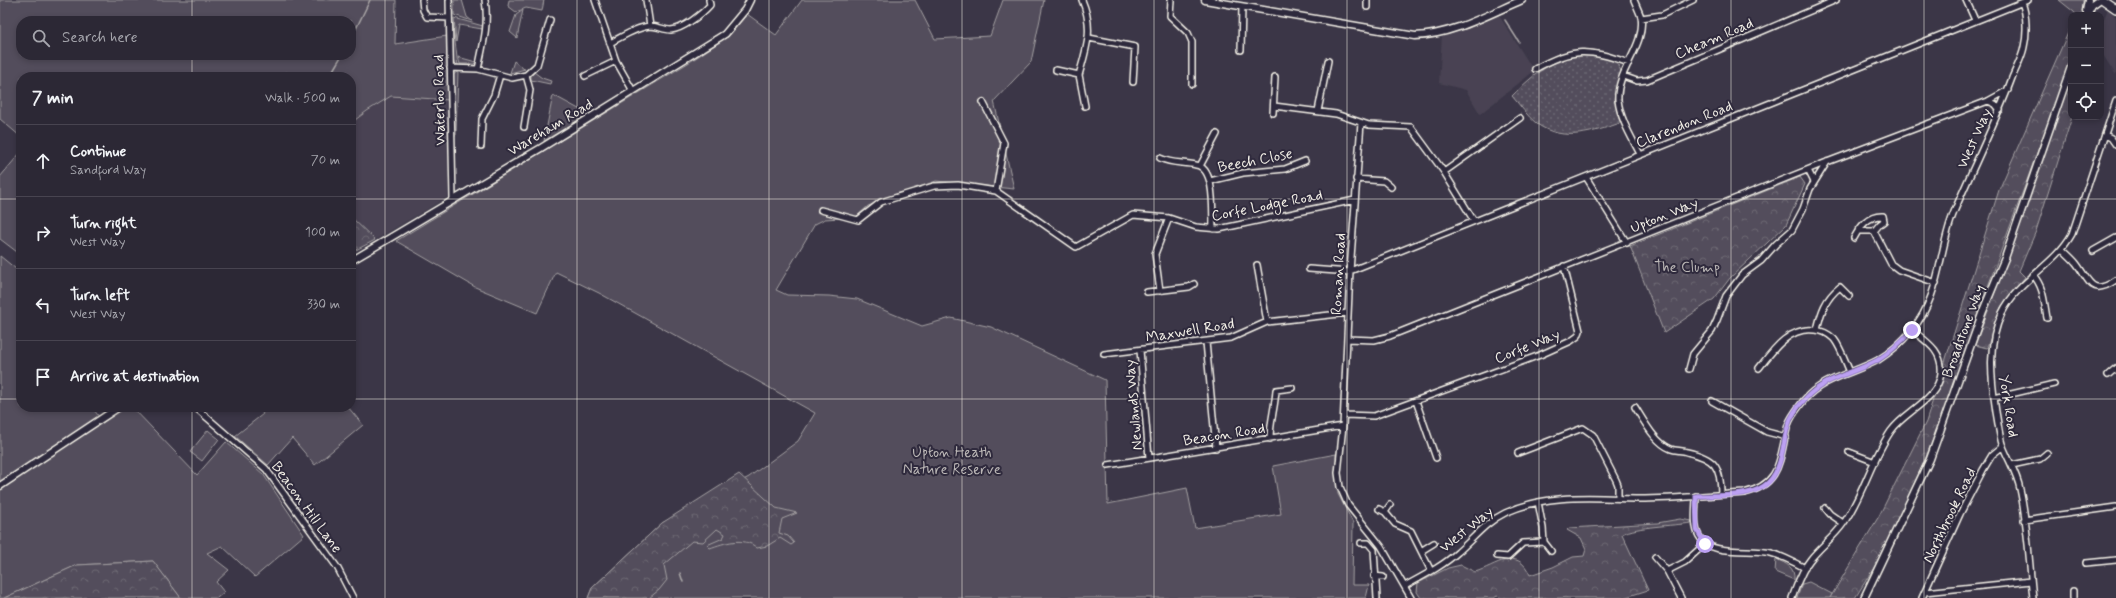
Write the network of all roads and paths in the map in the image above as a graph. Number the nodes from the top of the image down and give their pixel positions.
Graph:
1 (422, 0) edge
2 (449, 0) edge
3 (485, 0) edge
4 (595, 0) edge
5 (646, 0) edge
6 (709, 0) edge
7 (750, 0) edge
8 (1082, 0) edge
9 (1171, 0) edge
10 (1205, 0) edge
11 (1367, 0) edge
12 (1522, 0) edge
13 (1634, 0) edge
14 (1693, 0) edge
15 (1836, 0) edge
16 (1966, 0) edge
17 (2028, 0) edge
18 (2088, 0) edge
19 (2099, 0) edge
20 (2103, 0) edge
21 (2022, 3) junction
22 (1242, 7) junction
23 (1367, 7) dead end
24 (2116, 9) edge
25 (2086, 12) edge
26 (2088, 12) edge
27 (449, 18) junction
28 (1641, 18) junction
29 (550, 20) dead end
30 (1975, 20) junction
31 (650, 26) junction
32 (1089, 38) junction
33 (610, 43) junction
34 (1241, 50) dead end
35 (1328, 61) dead end
36 (616, 62) junction
37 (1628, 63) junction
38 (450, 68) junction
39 (1535, 68) dead end
40 (478, 69) junction
41 (1056, 70) dead end
42 (500, 75) junction
43 (526, 75) junction
44 (1079, 75) junction
45 (585, 76) dead end
46 (1623, 76) junction
47 (2068, 76) edge
48 (1275, 77) dead end
49 (1133, 82) dead end
50 (1192, 84) dead end
51 (2008, 90) junction
52 (633, 91) junction
53 (1988, 101) junction
54 (2116, 101) edge
55 (983, 102) dead end
56 (1085, 106) dead end
57 (1274, 106) junction
58 (2000, 110) junction
59 (1318, 111) junction
60 (1273, 113) dead end
61 (1520, 118) dead end
62 (1362, 124) junction
63 (524, 127) dead end
64 (1217, 134) dead end
65 (2105, 135) junction
66 (2116, 145) edge
67 (481, 146) dead end
68 (1640, 154) junction
69 (1160, 158) dead end
70 (1305, 161) dead end
71 (1827, 162) junction
72 (1200, 166) junction
73 (1808, 170) junction
74 (1444, 172) junction
75 (1586, 177) junction
76 (1356, 179) junction
77 (1210, 181) junction
78 (1814, 182) junction
79 (1391, 187) dead end
80 (996, 190) junction
81 (453, 200) junction
82 (1355, 200) junction
83 (821, 210) dead end
84 (1169, 218) junction
85 (1474, 221) junction
86 (1213, 229) junction
87 (1858, 231) junction
88 (1874, 231) junction
89 (1854, 238) dead end
90 (2116, 238) edge
91 (1627, 243) junction
92 (2062, 249) junction
93 (2093, 251) dead end
94 (356, 259) edge
95 (1257, 265) dead end
96 (1564, 266) junction
97 (1308, 269) dead end
98 (1350, 271) junction
99 (2033, 275) junction
100 (2116, 280) edge
101 (1936, 283) junction
102 (1194, 284) dead end
103 (1160, 290) junction
104 (1147, 292) dead end
105 (1848, 296) dead end
106 (1348, 313) junction
107 (2047, 318) dead end
108 (1267, 322) junction
109 (1817, 330) junction
110 (1912, 330) junction
111 (1347, 339) junction
112 (1206, 342) junction
113 (1140, 350) junction
114 (1104, 354) dead end
115 (1759, 368) dead end
116 (2116, 368) edge
117 (1689, 369) dead end
118 (1850, 372) junction
119 (2108, 375) dead end
120 (2054, 384) dead end
121 (1292, 388) dead end
122 (1994, 398) junction
123 (1416, 401) junction
124 (1711, 401) dead end
125 (1635, 408) dead end
126 (111, 412) edge
127 (201, 412) edge
128 (1344, 415) junction
129 (1343, 426) junction
130 (1786, 437) junction
131 (1270, 439) junction
132 (2003, 446) junction
133 (1216, 448) junction
134 (1849, 452) dead end
135 (1518, 453) dead end
136 (2047, 453) dead end
137 (1149, 458) junction
138 (1436, 458) dead end
139 (1875, 462) junction
140 (1108, 465) dead end
141 (2012, 466) junction
142 (0, 486) edge
143 (1721, 494) junction
144 (1696, 496) junction
145 (1618, 497) junction
146 (1538, 502) junction
147 (1390, 505) dead end
148 (2116, 507) edge
149 (1825, 508) dead end
150 (1379, 509) dead end
151 (1385, 512) junction
152 (2024, 520) junction
153 (1844, 523) junction
154 (1544, 542) junction
155 (1361, 543) dead end
156 (1434, 543) dead end
157 (1705, 544) junction
158 (1421, 551) junction
159 (1551, 551) dead end
160 (1497, 556) dead end
161 (1655, 557) dead end
162 (2116, 560) edge
163 (2086, 563) dead end
164 (1805, 568) junction
165 (1431, 571) junction
166 (1667, 571) junction
167 (1374, 576) junction
168 (1383, 576) dead end
169 (2031, 581) junction
170 (1405, 586) junction
171 (2073, 591) dead end
172 (1925, 592) junction
173 (353, 598) edge
174 (1377, 598) edge
175 (1411, 598) edge
176 (1681, 598) edge
177 (1792, 598) edge
178 (1864, 598) edge
179 (1922, 598) edge
180 (2033, 598) edge
181 (2073, 598) edge

1 - 27 street
2 - 27 street, Waterloo Road
3 - 40 street
4 - 33 street
5 - 31 street
6 - 31 street
7 - 52 street, Wareham Road
8 - 32 street
9 - 50 street
10 - 22 street
11 - 23 street
12 - 22 street
13 - 28 street
14 - 28 street
15 - 46 street, Cheam Road
16 - 30 street
17 - 21 street, Clarendon Road
18 - 25 street
19 - 26 street
20 - 24 main road
21 - 30 street, Clarendon Road
21 - 51 street, West Way
22 - 34 street
27 - 38 street, Waterloo Road
28 - 37 street
29 - 43 street
30 - 68 street, Clarendon Road
31 - 33 street
32 - 44 street
32 - 49 street
33 - 36 street
35 - 59 street
36 - 45 street
36 - 52 street
37 - 39 street
37 - 46 street
38 - 40 street
38 - 81 street, Waterloo Road
40 - 42 street
41 - 44 street
42 - 43 street
42 - 67 street
43 - 63 street
44 - 56 street
46 - 68 street
47 - 178 street, Broadstone Way
48 - 57 street
51 - 53 street, Upton Way
51 - 58 street, West Way
52 - 81 street, Wareham Road
53 - 58 street
53 - 71 street, Upton Way
54 - 65 street, York Road
55 - 80 street
57 - 59 street
57 - 60 street
58 - 101 street, West Way
59 - 62 street
61 - 74 street
62 - 74 street
62 - 76 street, Roman Road
64 - 72 street, Beech Close
65 - 66 street
65 - 92 street, York Road
68 - 75 street, Clarendon Road
69 - 72 street, Beech Close
70 - 77 street, Beech Close
71 - 73 street, Upton Way
71 - 78 street
72 - 77 street, Beech Close
73 - 78 street
73 - 91 street, Upton Way
74 - 85 street
75 - 85 street, Clarendon Road
75 - 91 street
76 - 79 street
76 - 82 street, Roman Road
77 - 86 street, Beech Close
78 - 117 street
80 - 83 street, Corfe Lodge Road
80 - 84 street, Corfe Lodge Road
81 - 94 street, Wareham Road
82 - 86 street, Corfe Lodge Road
82 - 98 street, Roman Road
84 - 86 street, Corfe Lodge Road
84 - 103 street
85 - 98 street, Clarendon Road
87 - 88 street
87 - 88 street
87 - 89 street
88 - 101 street
90 - 93 street
91 - 96 street, Upton Way
92 - 99 street, York Road
92 - 100 street
95 - 108 street
96 - 111 street, Upton Way
96 - 123 street, Corfe Way
97 - 98 street
98 - 106 street, Roman Road
99 - 107 street
99 - 122 street, York Road
101 - 110 street, West Way
102 - 103 street
103 - 104 street
105 - 109 street
106 - 108 street, Maxwell Road
106 - 111 street, Roman Road
108 - 112 street, Maxwell Road
109 - 115 street
109 - 118 street
110 - 118 street, West Way
110 - 139 street
111 - 128 street, Roman Road
112 - 113 street, Maxwell Road
112 - 133 street
113 - 114 street, Maxwell Road
113 - 137 street, Newlands Way
116 - 119 street
118 - 130 street, West Way
120 - 122 street
121 - 131 street
122 - 132 street, York Road
123 - 128 street, Corfe Way
123 - 138 street
124 - 130 street
125 - 143 street
126 - 142 street
127 - 173 street, Beacon Hill Lane
128 - 129 street, Roman Road
129 - 131 street, Beacon Road
129 - 170 street, Roman Road
130 - 143 street, West Way
131 - 133 street, Beacon Road
132 - 141 street, York Road
132 - 172 street, Northbrook Road
133 - 137 street, Beacon Road
134 - 139 street
135 - 145 street
136 - 141 street
137 - 140 street, Beacon Road
139 - 153 street
141 - 152 street, York Road
143 - 144 street, West Way
144 - 145 street, West Way
144 - 157 street
145 - 146 street, West Way
146 - 154 street
146 - 165 street, West Way
147 - 151 street
148 - 152 street
149 - 153 street
150 - 151 street
151 - 158 street
152 - 169 street, York Road
153 - 164 street
154 - 159 street
154 - 160 street
155 - 167 street
156 - 158 street
157 - 164 street
157 - 166 street
158 - 165 street
161 - 166 street
162 - 163 street
164 - 177 street
165 - 170 street, West Way
166 - 176 street
167 - 168 street
167 - 174 street
169 - 172 street
169 - 180 street, York Road
170 - 175 street, Roman Road
171 - 181 street
172 - 179 street, Northbrook Road

